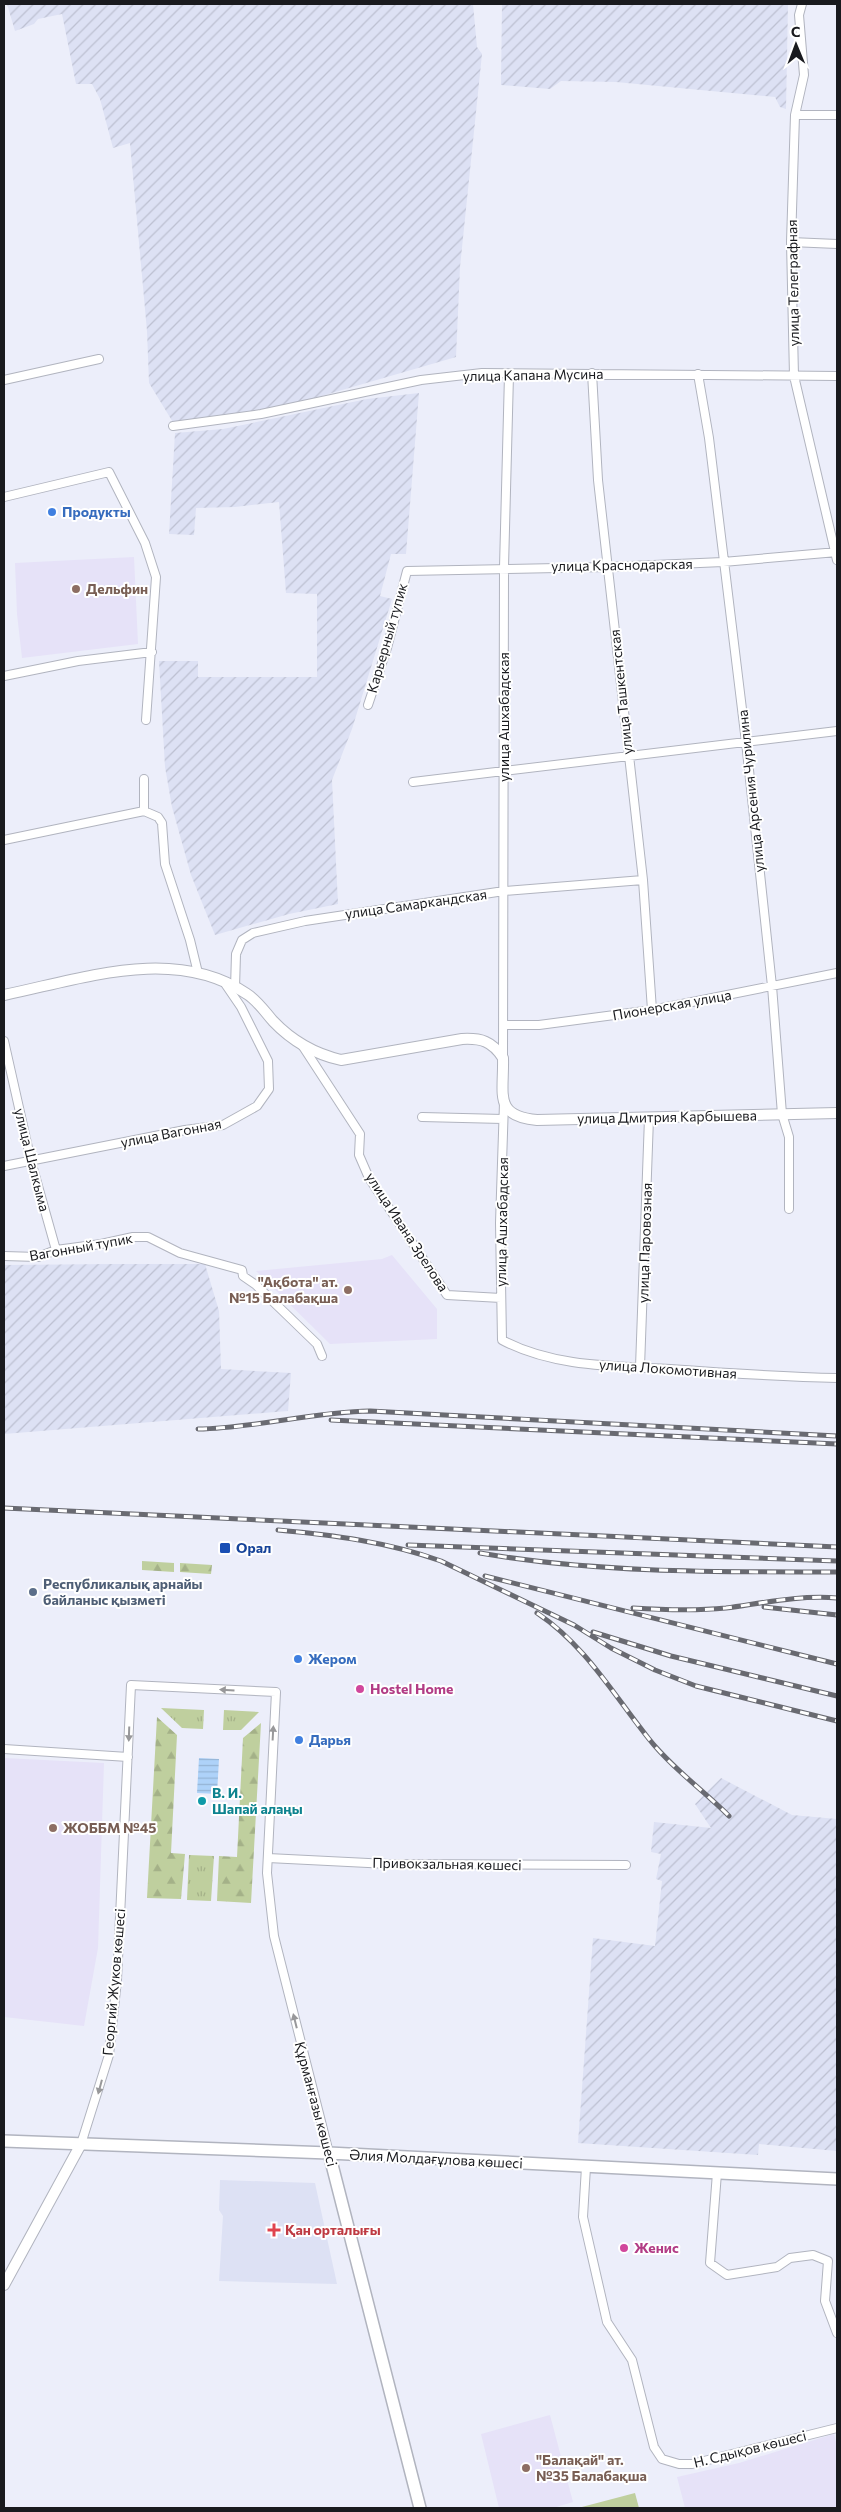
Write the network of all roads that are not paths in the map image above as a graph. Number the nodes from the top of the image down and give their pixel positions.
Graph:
1 (802, 4) edge
2 (795, 115) junction
3 (837, 115) edge
4 (791, 242) junction
5 (837, 244) edge
6 (99, 359) dead end
7 (592, 373) junction
8 (698, 374) junction
9 (509, 375) junction
10 (794, 376) junction
11 (837, 376) edge
12 (4, 380) edge
13 (174, 426) dead end
14 (4, 497) edge
15 (837, 555) edge
16 (723, 562) junction
17 (504, 567) junction
18 (607, 567) junction
19 (407, 571) joint
20 (152, 652) junction
21 (4, 676) edge
22 (368, 705) dead end
23 (146, 720) dead end
24 (837, 732) edge
25 (746, 742) junction
26 (628, 756) junction
27 (504, 771) junction
28 (144, 779) dead end
29 (413, 782) dead end
30 (144, 811) junction
31 (4, 840) edge
32 (643, 880) junction
33 (504, 891) junction
34 (198, 973) junction
35 (837, 973) edge
36 (225, 983) junction
37 (772, 986) junction
38 (234, 988) junction
39 (4, 995) edge
40 (652, 1010) junction
41 (505, 1025) junction
42 (4, 1041) edge
43 (302, 1045) junction
44 (503, 1058) junction
45 (504, 1103) junction
46 (837, 1113) edge
47 (782, 1114) junction
48 (422, 1116) dead end
49 (649, 1118) junction
50 (503, 1119) junction
51 (31, 1161) junction
52 (4, 1166) edge
53 (789, 1210) dead end
54 (56, 1250) junction
55 (4, 1256) edge
56 (501, 1298) junction
57 (502, 1340) joint
58 (322, 1356) dead end
59 (640, 1367) junction
60 (837, 1378) edge
61 (131, 1685) joint
62 (4, 1750) edge
63 (128, 1757) junction
64 (268, 1858) junction
65 (626, 1865) dead end
66 (4, 2141) edge
67 (81, 2144) junction
68 (329, 2153) junction
69 (586, 2166) junction
70 (717, 2173) junction
71 (837, 2179) edge
72 (4, 2285) edge
73 (837, 2334) edge
74 (837, 2428) edge
75 (420, 2508) edge

1 - 2 street, улица Телеграфная
2 - 3 street
2 - 4 street, улица Телеграфная
4 - 5 street
4 - 10 street, улица Телеграфная
6 - 12 street
7 - 8 street, улица Капана Мусина
7 - 9 street, улица Капана Мусина
7 - 18 street, улица Ташкентская
8 - 10 street, улица Капана Мусина
8 - 16 street, улица Арсения Чурилина
9 - 13 street, улица Капана Мусина
9 - 17 street, улица Ашхабадская
10 - 11 street, улица Капана Мусина
10 - 15 street, улица Телеграфная
14 - 20 street
15 - 16 street, улица Краснодарская
16 - 18 street, улица Краснодарская
16 - 25 street, улица Арсения Чурилина
17 - 18 street, улица Краснодарская
17 - 19 street, улица Краснодарская
17 - 27 street, улица Ашхабадская
18 - 26 street, улица Ташкентская
19 - 22 street, Карьерный тупик
20 - 21 street
20 - 23 street
24 - 25 street
25 - 26 street
25 - 37 street, улица Арсения Чурилина
26 - 27 street
26 - 32 street, улица Ташкентская
27 - 29 street
27 - 33 street, улица Ашхабадская
28 - 30 street
30 - 31 street
30 - 34 street
32 - 33 street, улица Самаркандская
32 - 40 street, улица Ташкентская
33 - 38 street, улица Самаркандская
33 - 41 street, улица Ашхабадская
34 - 36 street, улица Ивана Зрелова
34 - 39 street, улица Ивана Зрелова
35 - 37 street, Пионерская улица
36 - 38 street, улица Ивана Зрелова
36 - 51 street, улица Вагонная
37 - 40 street, Пионерская улица
37 - 47 street, улица Арсения Чурилина
38 - 43 street, улица Ивана Зрелова
40 - 41 street, Пионерская улица
41 - 44 street, улица Ашхабадская
42 - 51 street, улица Шалкыма
43 - 44 street, улица Ивана Зрелова
43 - 56 street, улица Ивана Зрелова
44 - 45 street
45 - 49 street, улица Дмитрия Карбышева
45 - 50 street, улица Ашхабадская
46 - 47 street, улица Дмитрия Карбышева
47 - 49 street, улица Дмитрия Карбышева
47 - 53 street, улица Арсения Чурилина
48 - 50 street
49 - 59 street, улица Паровозная
50 - 56 street, улица Ашхабадская
51 - 52 street, улица Вагонная
51 - 54 street, улица Шалкыма
54 - 55 street, Вагонный тупик
54 - 58 street, Вагонный тупик
56 - 57 street, улица Ашхабадская
57 - 59 street, улица Локомотивная
59 - 60 street, улица Локомотивная
61 -> 63 street, Георгий Жуков көшесі
64 -> 61 street, Құрманғазы көшесі
62 - 63 street
63 -> 67 street, Георгий Жуков көшесі
64 - 65 street, Привокзальная көшесі
68 -> 64 street, Құрманғазы көшесі
66 - 67 main road, Әлия Молдағұлова көшесі
67 - 68 main road, Әлия Молдағұлова көшесі
67 - 72 street, Георгий Жуков көшесі
68 - 69 main road, Әлия Молдағұлова көшесі
68 - 75 main road, Құрманғазы көшесі
69 - 70 main road, Әлия Молдағұлова көшесі
69 - 74 street, Н. Сдықов көшесі
70 - 71 main road, Әлия Молдағұлова көшесі
70 - 73 street

